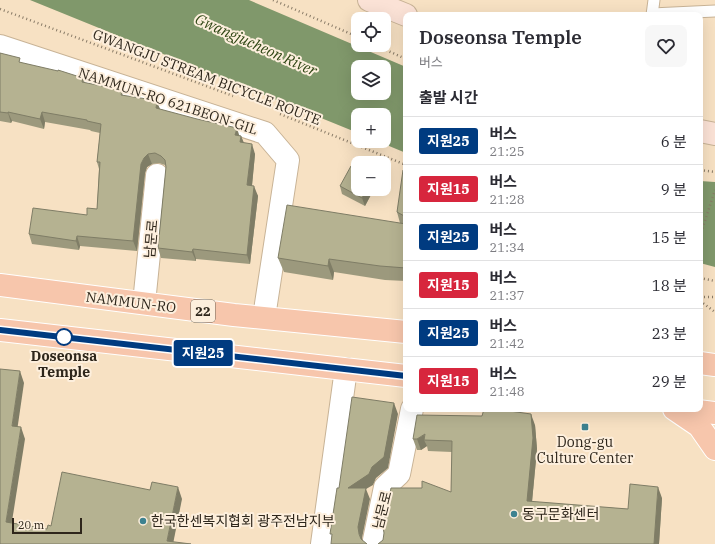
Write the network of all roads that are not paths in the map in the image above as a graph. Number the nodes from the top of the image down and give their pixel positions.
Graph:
1 (370, 0) edge
2 (654, 0) edge
3 (715, 10) edge
4 (652, 12) edge
5 (690, 12) edge
6 (403, 14) edge
7 (0, 46) edge
8 (703, 132) edge
9 (715, 134) edge
10 (157, 175) dead end
11 (0, 286) edge
12 (144, 303) junction
13 (264, 317) junction
14 (0, 330) edge
15 (403, 332) edge
16 (703, 363) edge
17 (715, 365) edge
18 (346, 369) junction
19 (403, 376) edge
20 (411, 412) edge
21 (678, 412) edge
22 (703, 412) edge
23 (715, 413) edge
24 (715, 449) edge
25 (322, 544) edge
26 (376, 544) edge

1 - 6 main road
2 - 4 lane
3 - 5 lane
7 - 13 street, NAMMUN-RO 621BEON-GIL
8 - 9 main road
10 - 12 street, 남문로
11 - 12 main road, NAMMUN-RO / 22
12 - 13 main road, NAMMUN-RO / 22
13 - 15 main road, NAMMUN-RO / 22
14 - 18 main road
16 - 17 main road
18 - 19 main road
18 - 25 street
20 - 26 street, 남문로
21 - 24 main road
22 - 23 main road

